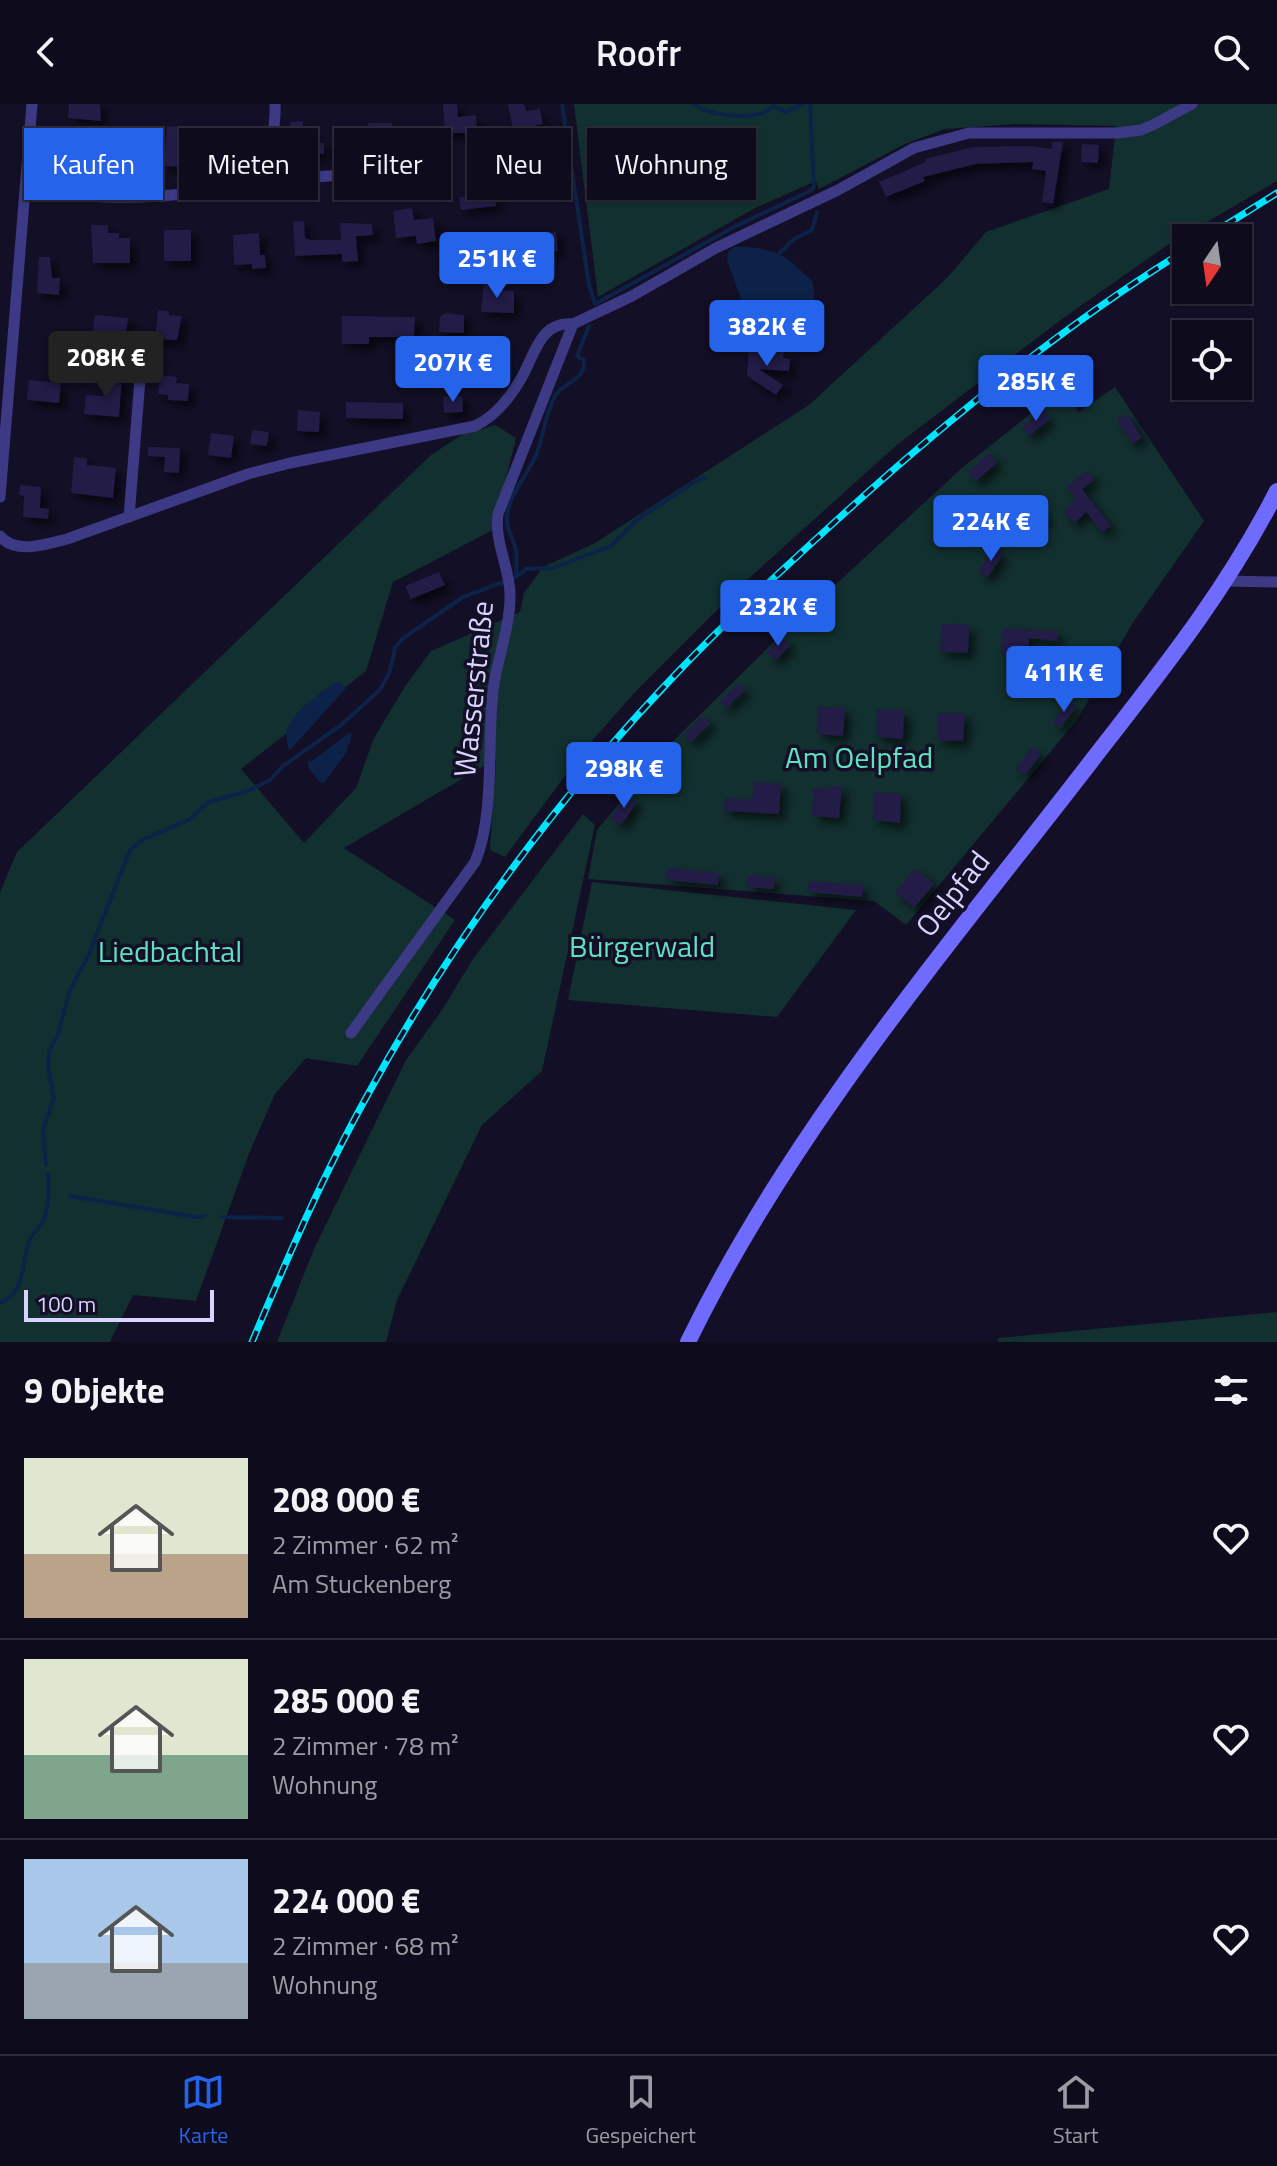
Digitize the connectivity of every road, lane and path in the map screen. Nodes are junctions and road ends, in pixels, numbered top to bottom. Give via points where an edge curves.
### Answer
1 (32, 104) edge
2 (275, 104) edge
3 (1192, 104) edge
4 (30, 128) edge
5 (273, 128) edge
6 (25, 200) edge
7 (568, 324) junction
8 (134, 362) dead end
9 (1277, 491) edge
10 (0, 497) edge
11 (129, 517) junction
12 (0, 536) edge
13 (1227, 581) junction
14 (1277, 582) edge
15 (351, 1033) dead end
16 (688, 1342) edge

1 - 4 street
2 - 5 street
3 - 7 street via 1141,130 969,133 914,148 632,296
6 - 10 street
7 - 11 street via 546,331 497,412 475,426 248,474
7 - 15 street, Wasserstraße via 533,430 500,505 497,533 510,591 493,690 481,849
8 - 11 street via 140,379
9 - 13 street, Oelpfad
11 - 12 street via 45,545 17,546
13 - 14 street
13 - 16 street, Oelpfad via 823,1111 719,1281

